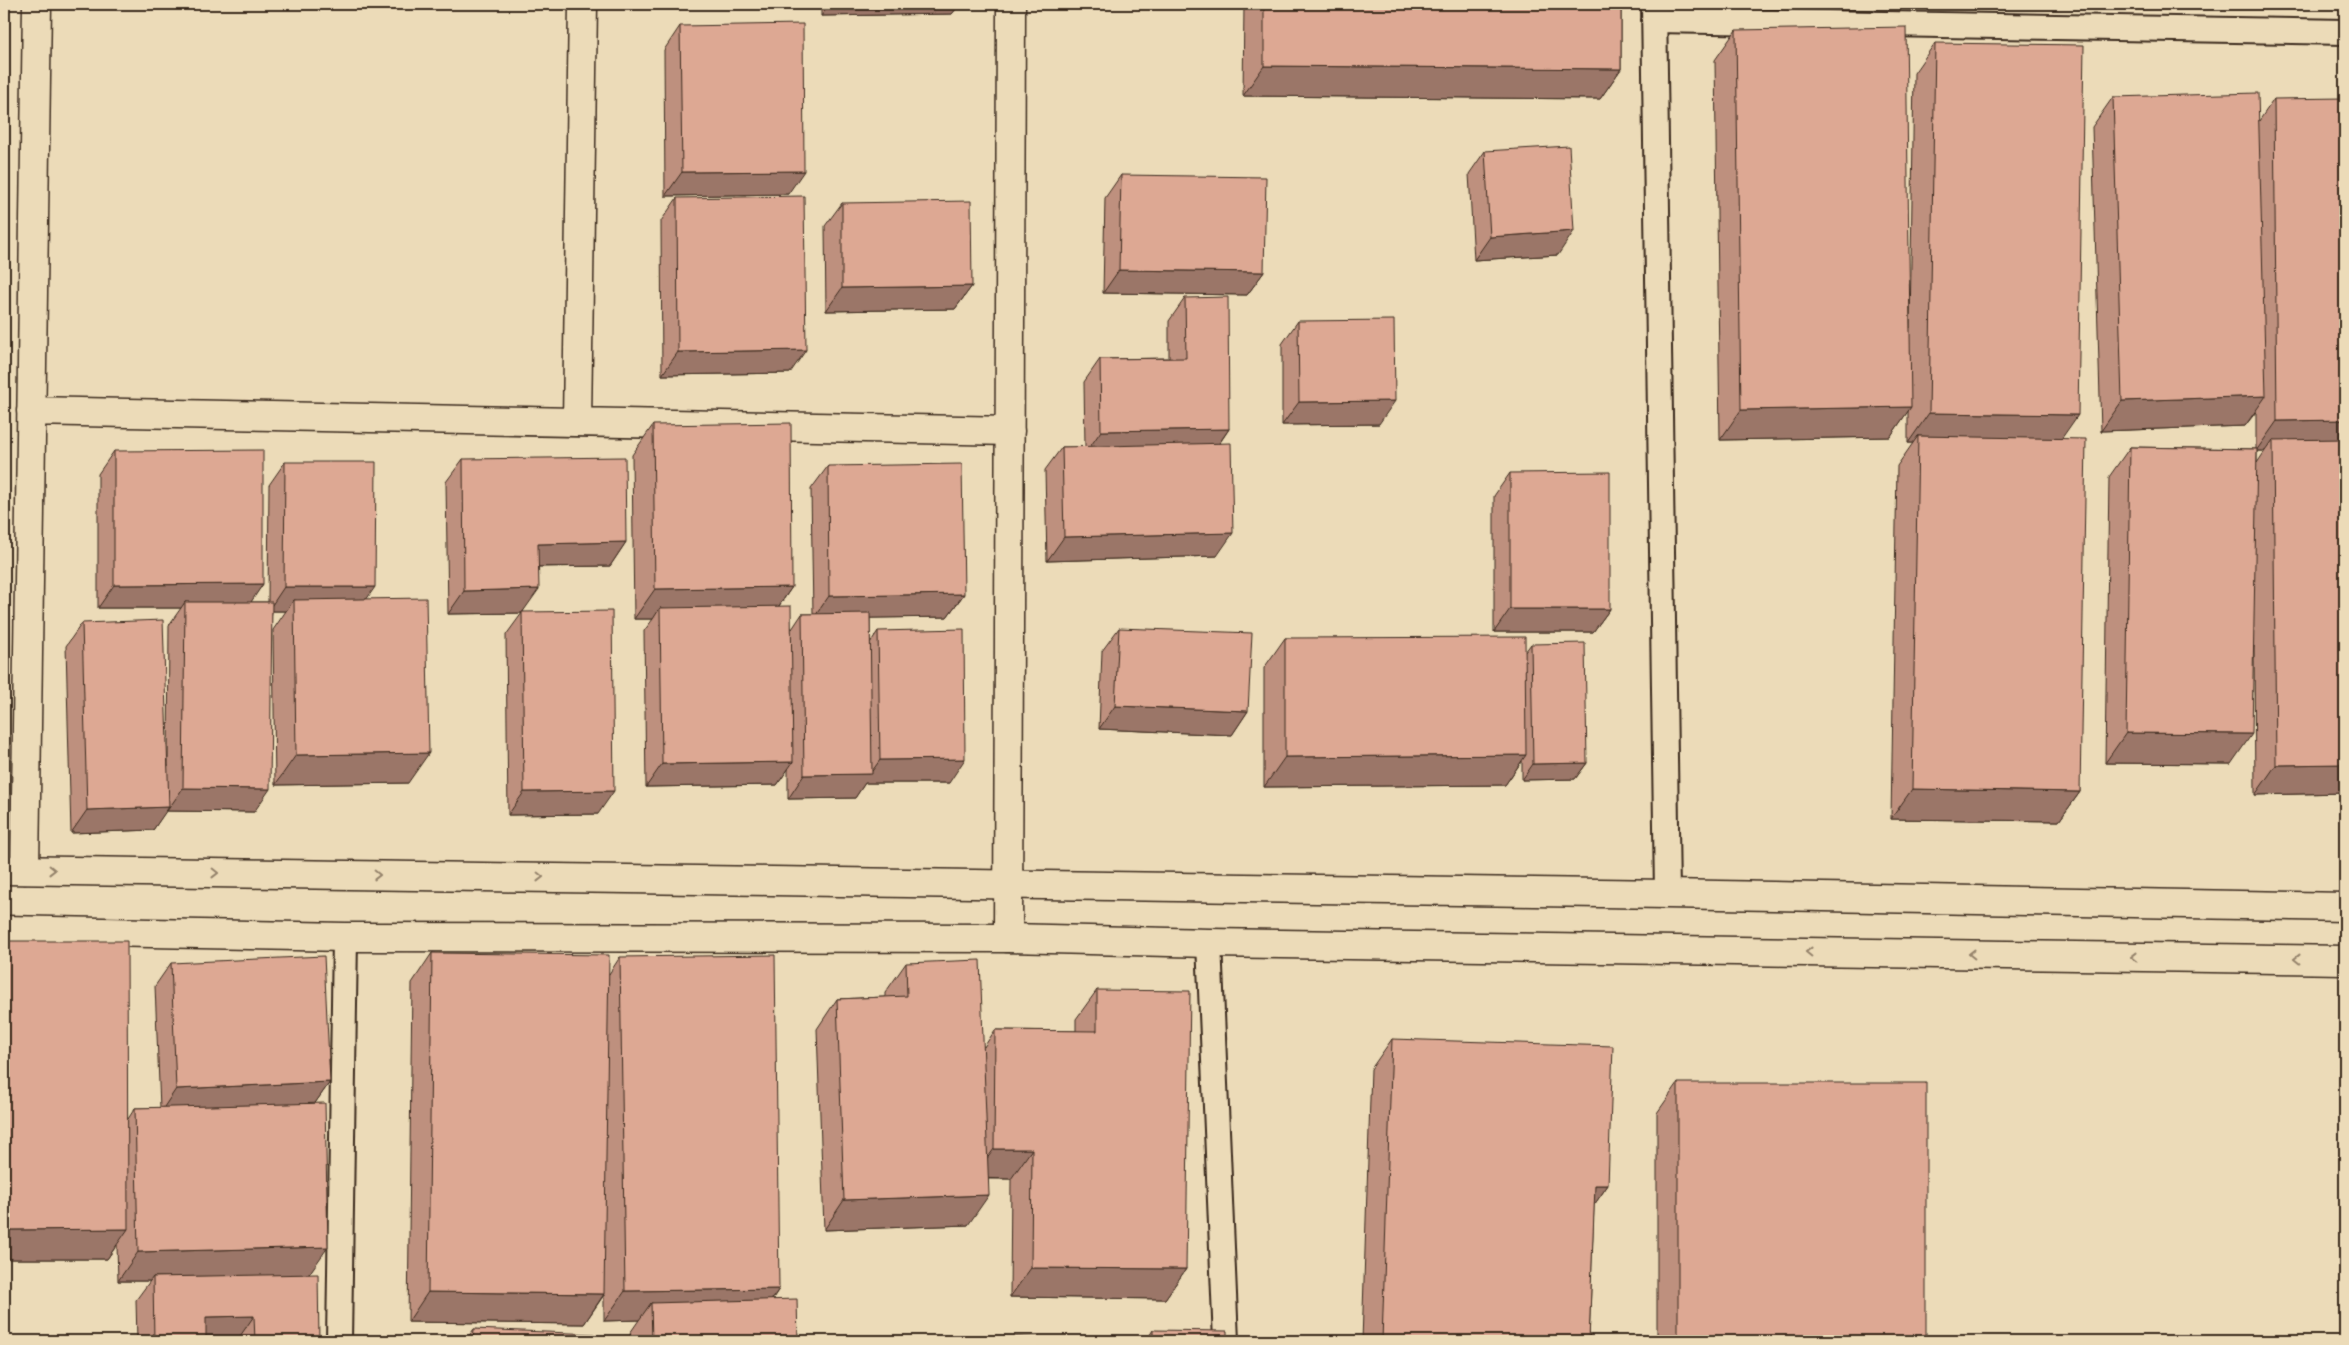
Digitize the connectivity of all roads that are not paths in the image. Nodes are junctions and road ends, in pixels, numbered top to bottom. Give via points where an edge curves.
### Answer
1 (37, 4) edge
2 (583, 4) edge
3 (1011, 4) edge
4 (1654, 12) edge
5 (2345, 32) edge
6 (31, 411) junction
7 (577, 422) junction
8 (1010, 431) junction
9 (14, 870) edge
10 (1009, 884) junction
11 (1667, 894) junction
12 (2345, 907) edge
13 (4, 930) edge
14 (345, 936) junction
15 (1008, 938) junction
16 (1209, 943) junction
17 (2345, 960) edge
18 (339, 1341) edge
19 (1226, 1341) edge

1 - 6 street
2 - 7 street
3 - 8 street
4 - 5 lane
4 - 11 lane
6 - 7 street
6 - 9 street
7 - 8 street
8 - 10 street
9 -> 10 street
10 - 11 street
10 - 15 street
11 - 12 street
13 - 14 street
14 - 15 street
14 - 18 lane
15 - 16 street
17 -> 16 street
16 - 19 lane

